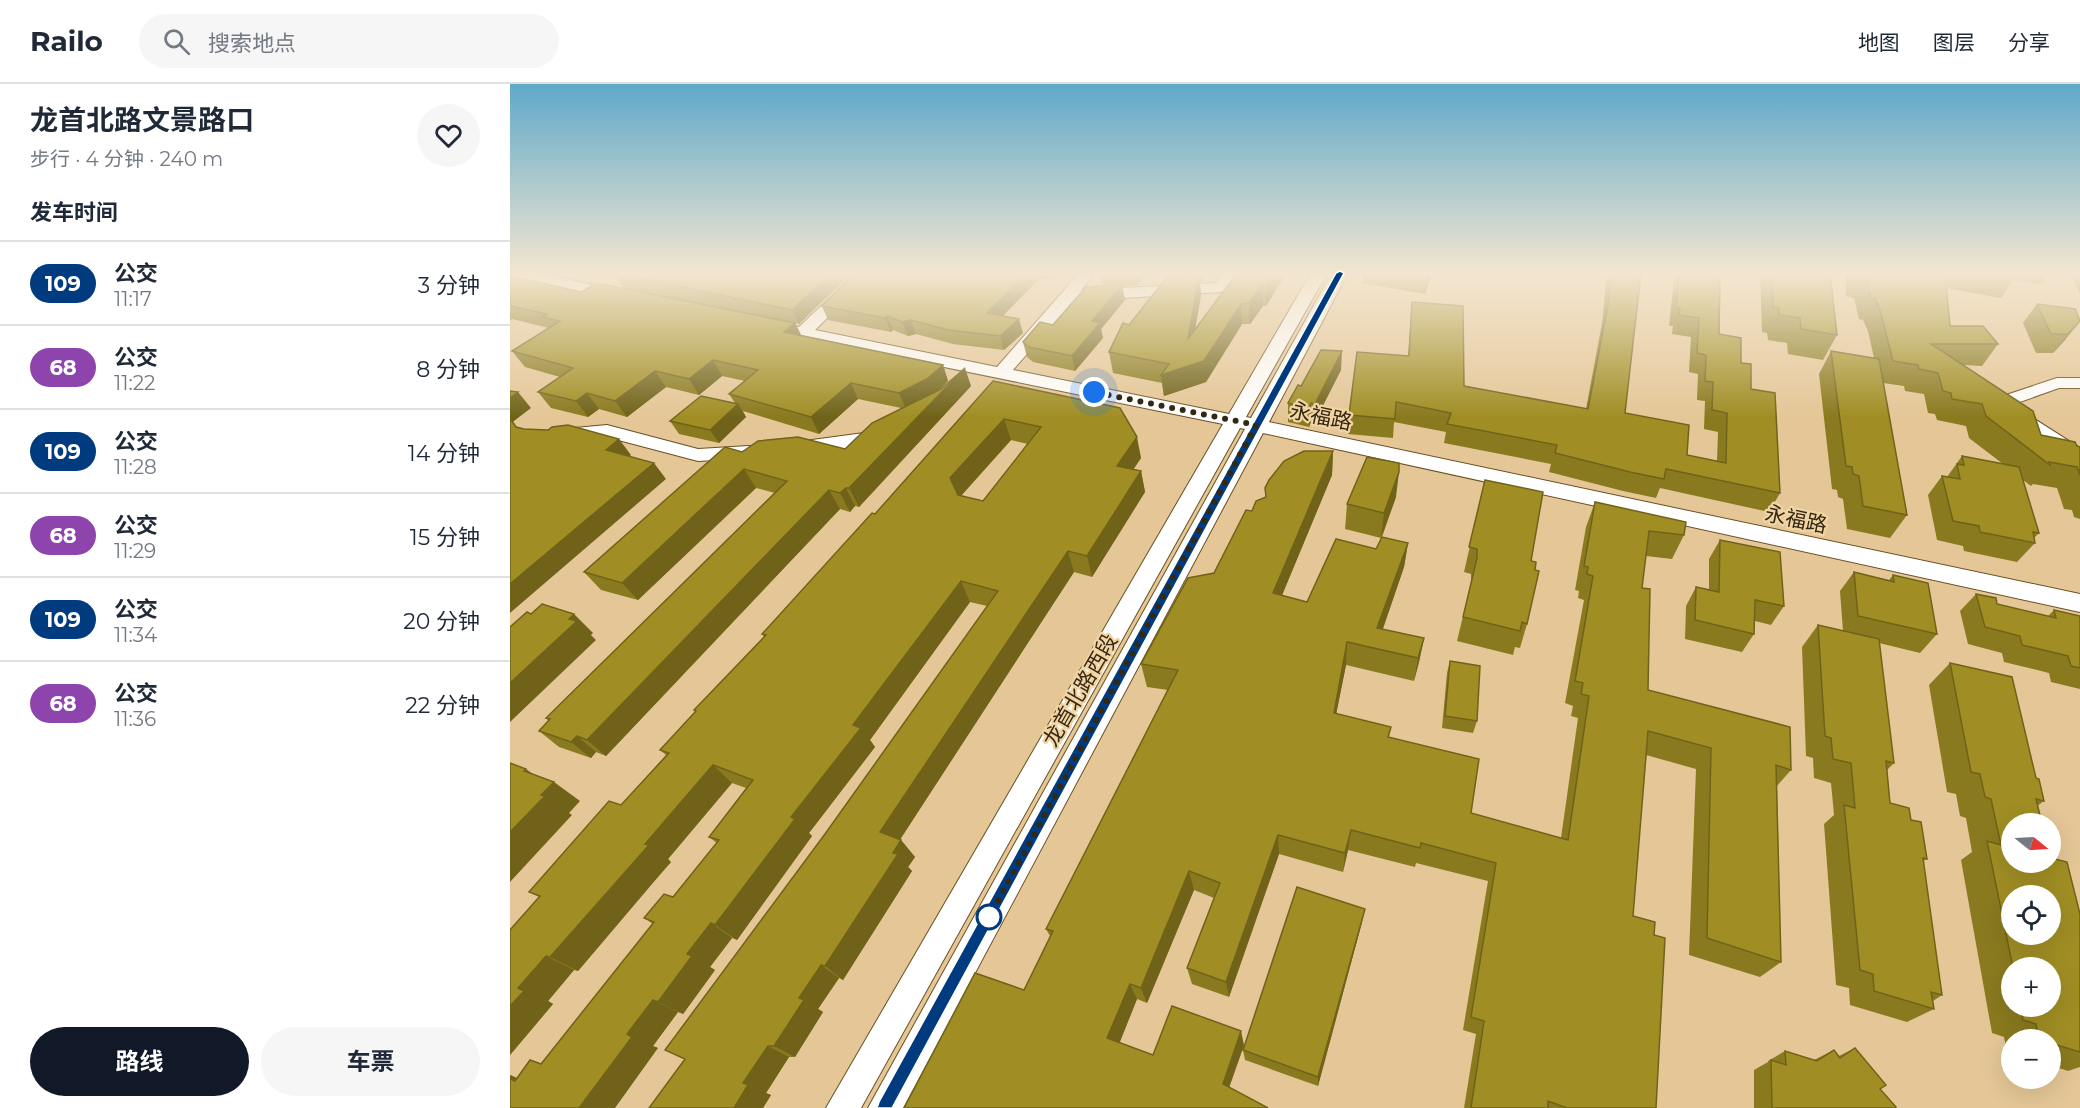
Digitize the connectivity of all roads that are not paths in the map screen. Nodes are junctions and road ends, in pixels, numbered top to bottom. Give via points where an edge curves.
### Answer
1 (815, 321) edge
2 (1046, 321) edge
3 (1295, 321) edge
4 (1310, 321) edge
5 (756, 323) edge
6 (802, 333) junction
7 (977, 368) junction
8 (1001, 373) junction
9 (963, 381) edge
10 (2080, 383) edge
11 (1983, 392) edge
12 (2000, 403) junction
13 (899, 423) edge
14 (1245, 423) junction
15 (549, 436) edge
16 (2080, 457) edge
17 (2080, 603) edge
18 (843, 1108) edge
19 (885, 1108) edge

1 - 6 street
2 - 8 street
3 - 14 street, 龙首北路西段
4 - 14 street, 龙首北路西段
5 - 6 street, 永福路
6 - 7 street, 永福路
7 - 8 street, 永福路
7 - 9 street
8 - 14 street, 永福路
10 - 12 street via 2057,383
11 - 12 street
12 - 16 street
13 - 15 street via 868,439 773,451 698,454 607,430
14 - 17 street, 永福路
14 - 18 street, 龙首北路西段
14 - 19 street, 龙首北路西段

